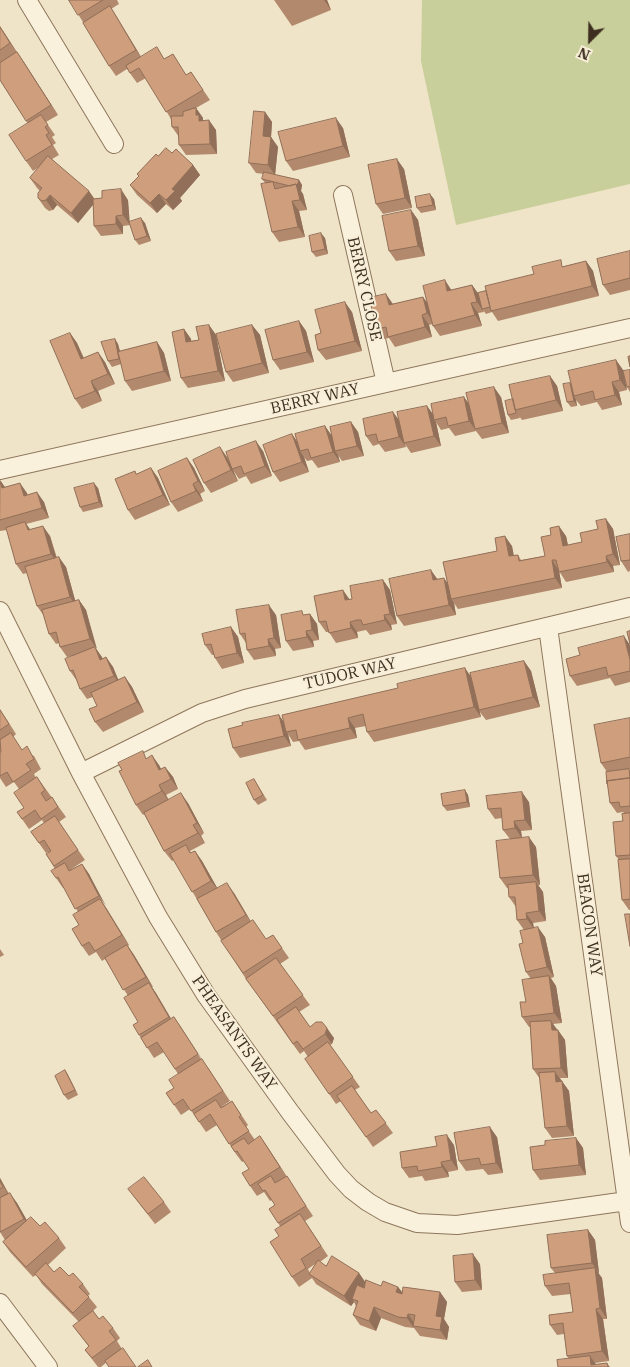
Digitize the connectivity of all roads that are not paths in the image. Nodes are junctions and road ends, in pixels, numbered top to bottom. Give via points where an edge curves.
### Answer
1 (27, 0) edge
2 (114, 144) dead end
3 (343, 195) dead end
4 (630, 328) edge
5 (386, 383) junction
6 (0, 470) edge
7 (630, 607) edge
8 (0, 611) edge
9 (548, 627) junction
10 (81, 773) junction
11 (627, 1201) junction
12 (630, 1223) edge
13 (0, 1303) edge
14 (48, 1367) edge

1 - 2 street
3 - 5 street, BERRY CLOSE
4 - 5 street, BERRY WAY
5 - 6 street, BERRY WAY
7 - 9 street, TUDOR WAY
8 - 10 street, PHEASANTS WAY
9 - 10 street, TUDOR WAY via 245,699 202,713
9 - 11 street, BEACON WAY
10 - 11 street, PHEASANTS WAY via 158,918 206,996 351,1190 385,1212 417,1223 436,1225 457,1225
11 - 12 street, BEACON WAY
13 - 14 street

